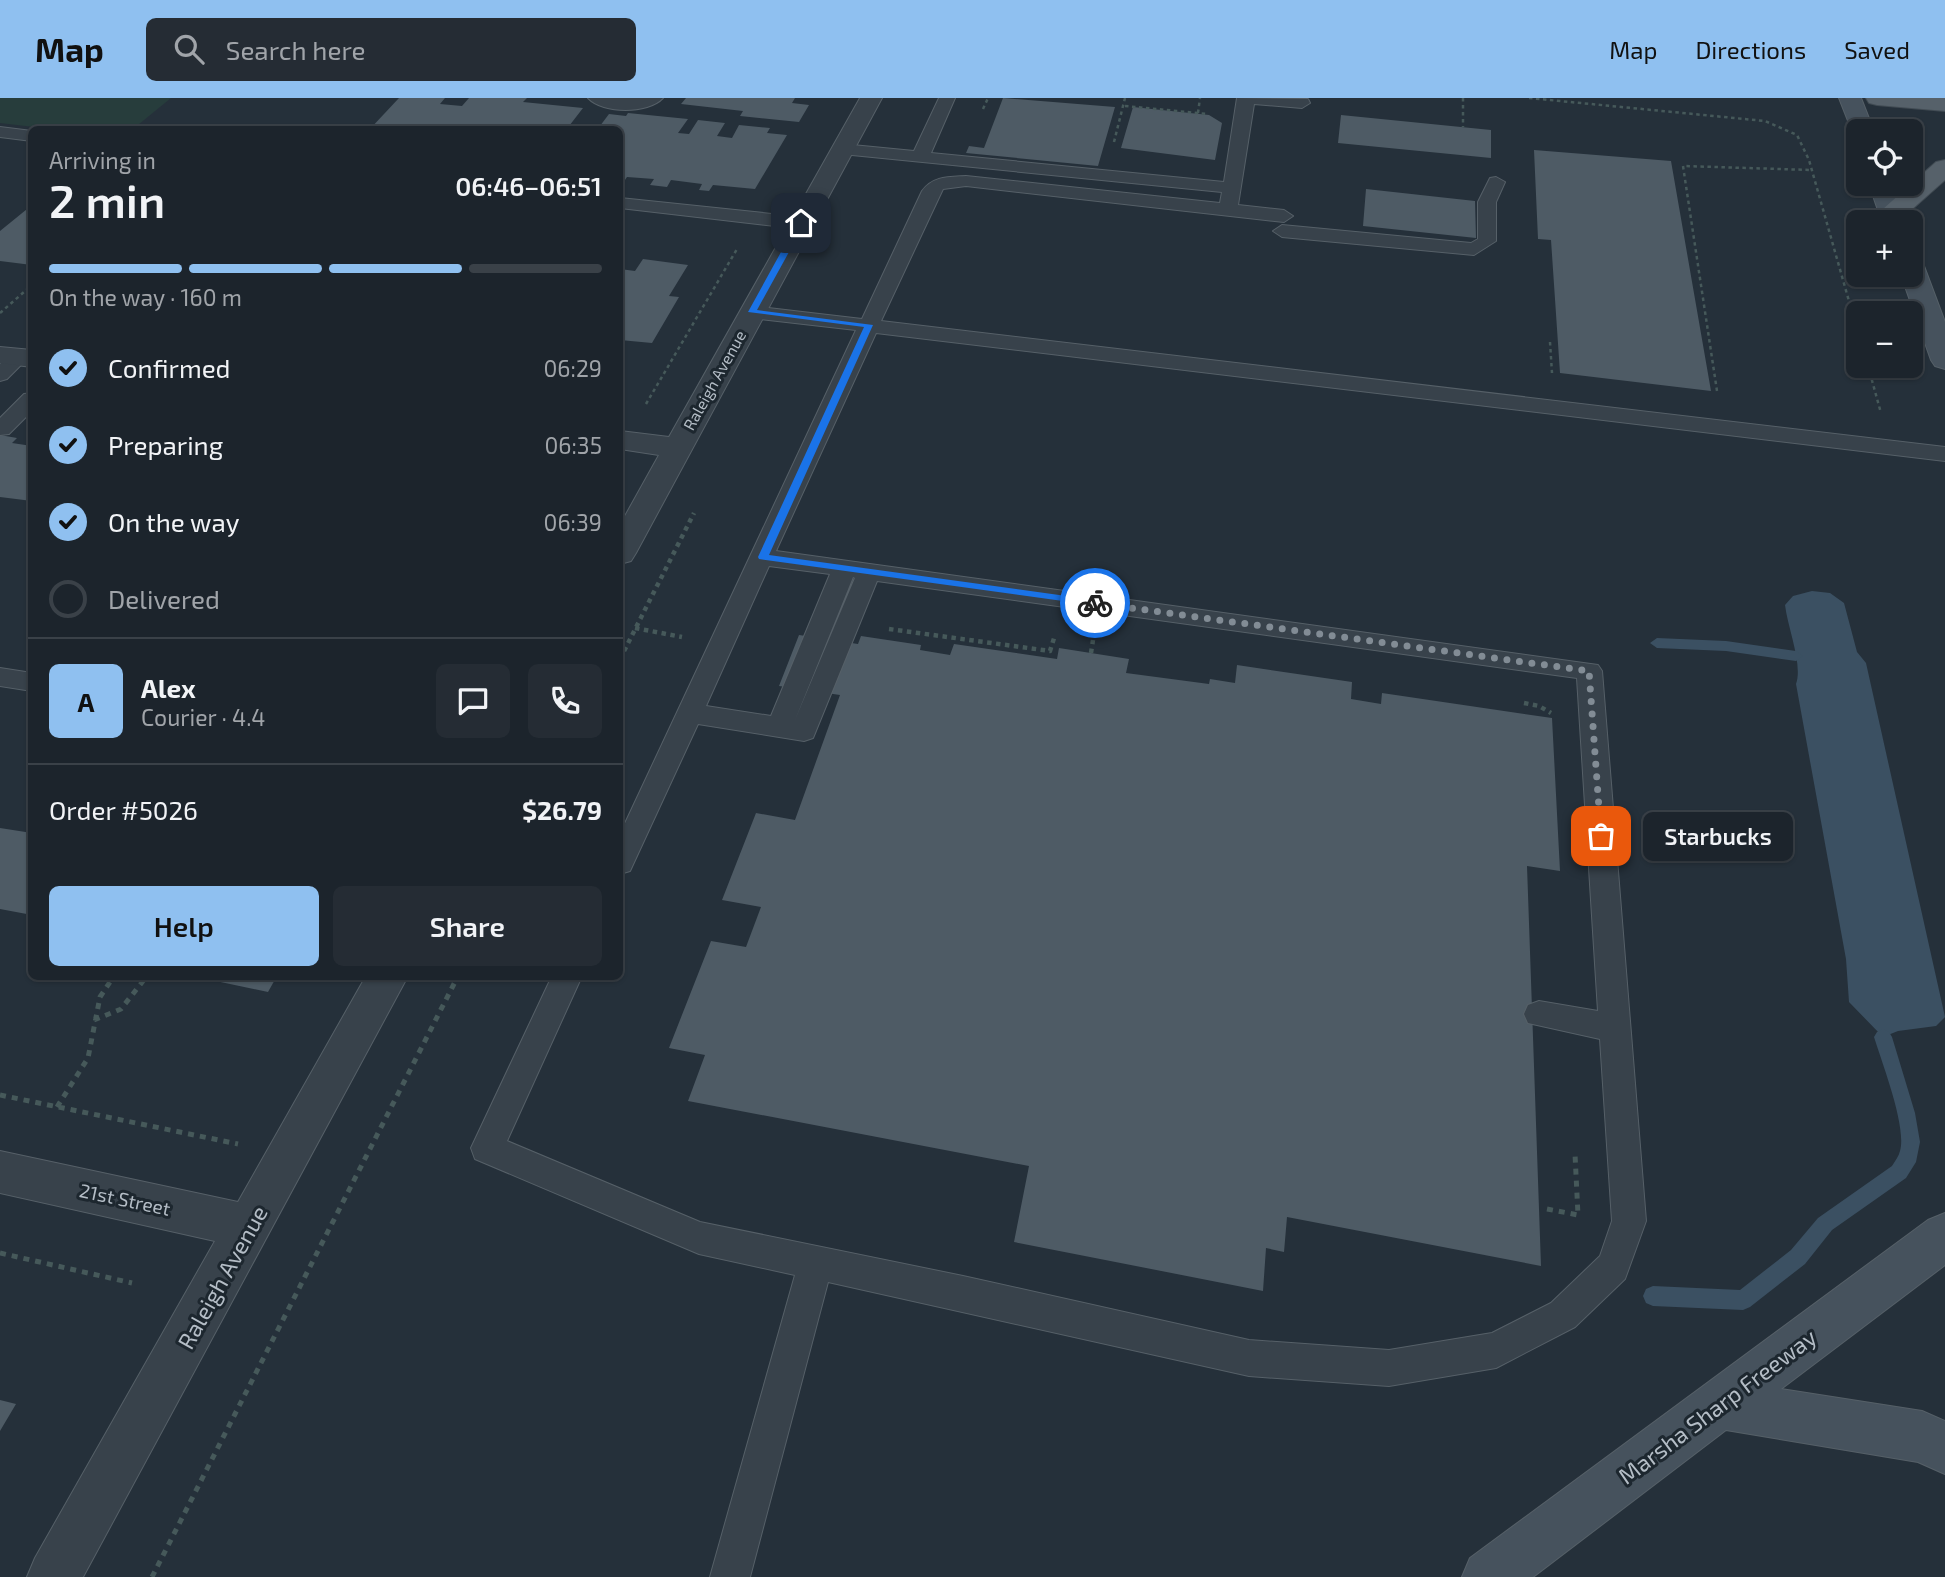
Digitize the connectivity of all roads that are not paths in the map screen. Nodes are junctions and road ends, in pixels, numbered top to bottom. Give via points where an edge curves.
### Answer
1 (596, 98) edge
2 (655, 98) edge
3 (871, 98) edge
4 (947, 98) edge
5 (1246, 98) edge
6 (1850, 98) edge
7 (1877, 98) edge
8 (1301, 103) dead end
9 (1945, 104) edge
10 (1858, 119) edge
11 (0, 132) edge
12 (28, 136) edge
13 (842, 149) junction
14 (920, 157) junction
15 (1945, 167) edge
16 (1496, 182) dead end
17 (1231, 199) junction
18 (623, 203) edge
19 (1902, 210) edge
20 (801, 223) junction
21 (1919, 287) edge
22 (752, 312) junction
23 (869, 325) junction
24 (1945, 360) edge
25 (28, 404) edge
26 (1, 429) edge
27 (623, 440) edge
28 (677, 448) junction
29 (1945, 454) edge
30 (623, 547) edge
31 (763, 557) junction
32 (857, 570) junction
33 (0, 677) edge
34 (28, 681) edge
35 (690, 713) junction
36 (623, 857) edge
37 (385, 980) edge
38 (565, 980) edge
39 (1539, 1014) dead end
40 (1616, 1028) junction
41 (0, 1172) edge
42 (250, 1227) junction
43 (1945, 1236) edge
44 (816, 1263) junction
45 (1720, 1404) junction
46 (1945, 1448) edge
47 (54, 1577) edge
48 (730, 1577) edge
49 (1489, 1577) edge

1 - 2 lane via 624,105
3 - 13 street, Raleigh Avenue
4 - 14 lane
5 - 8 lane
5 - 17 lane
6 - 10 main road
7 - 9 main road
11 - 12 lane
13 - 14 lane
13 - 20 street, Raleigh Avenue
14 - 17 lane via 1104,176
15 - 19 main road
16 - 17 lane via 1487,202 1488,240 1474,249 1283,223
17 - 23 lane via 966,181 938,184
18 - 20 lane
20 - 22 street, Raleigh Avenue
21 - 24 main road
22 - 23 lane
22 - 28 street, Raleigh Avenue
23 - 29 lane
23 - 31 lane
25 - 26 lane
27 - 28 street
28 - 30 street, Raleigh Avenue
31 - 32 lane
31 - 35 lane
32 - 35 lane via 804,731
32 - 40 lane via 1589,671
33 - 34 lane
35 - 36 lane
37 - 42 street, Raleigh Avenue
38 - 44 lane via 487,1148 699,1238
39 - 40 lane
40 - 44 lane via 1629,1221 1613,1267 1563,1315 1496,1350 1390,1368 1249,1358
41 - 42 street, 21st Street
42 - 47 street, Raleigh Avenue
43 - 45 main road, Marsha Sharp Freeway
44 - 48 lane
45 - 46 main road via 1922,1437
45 - 49 main road, Marsha Sharp Freeway

